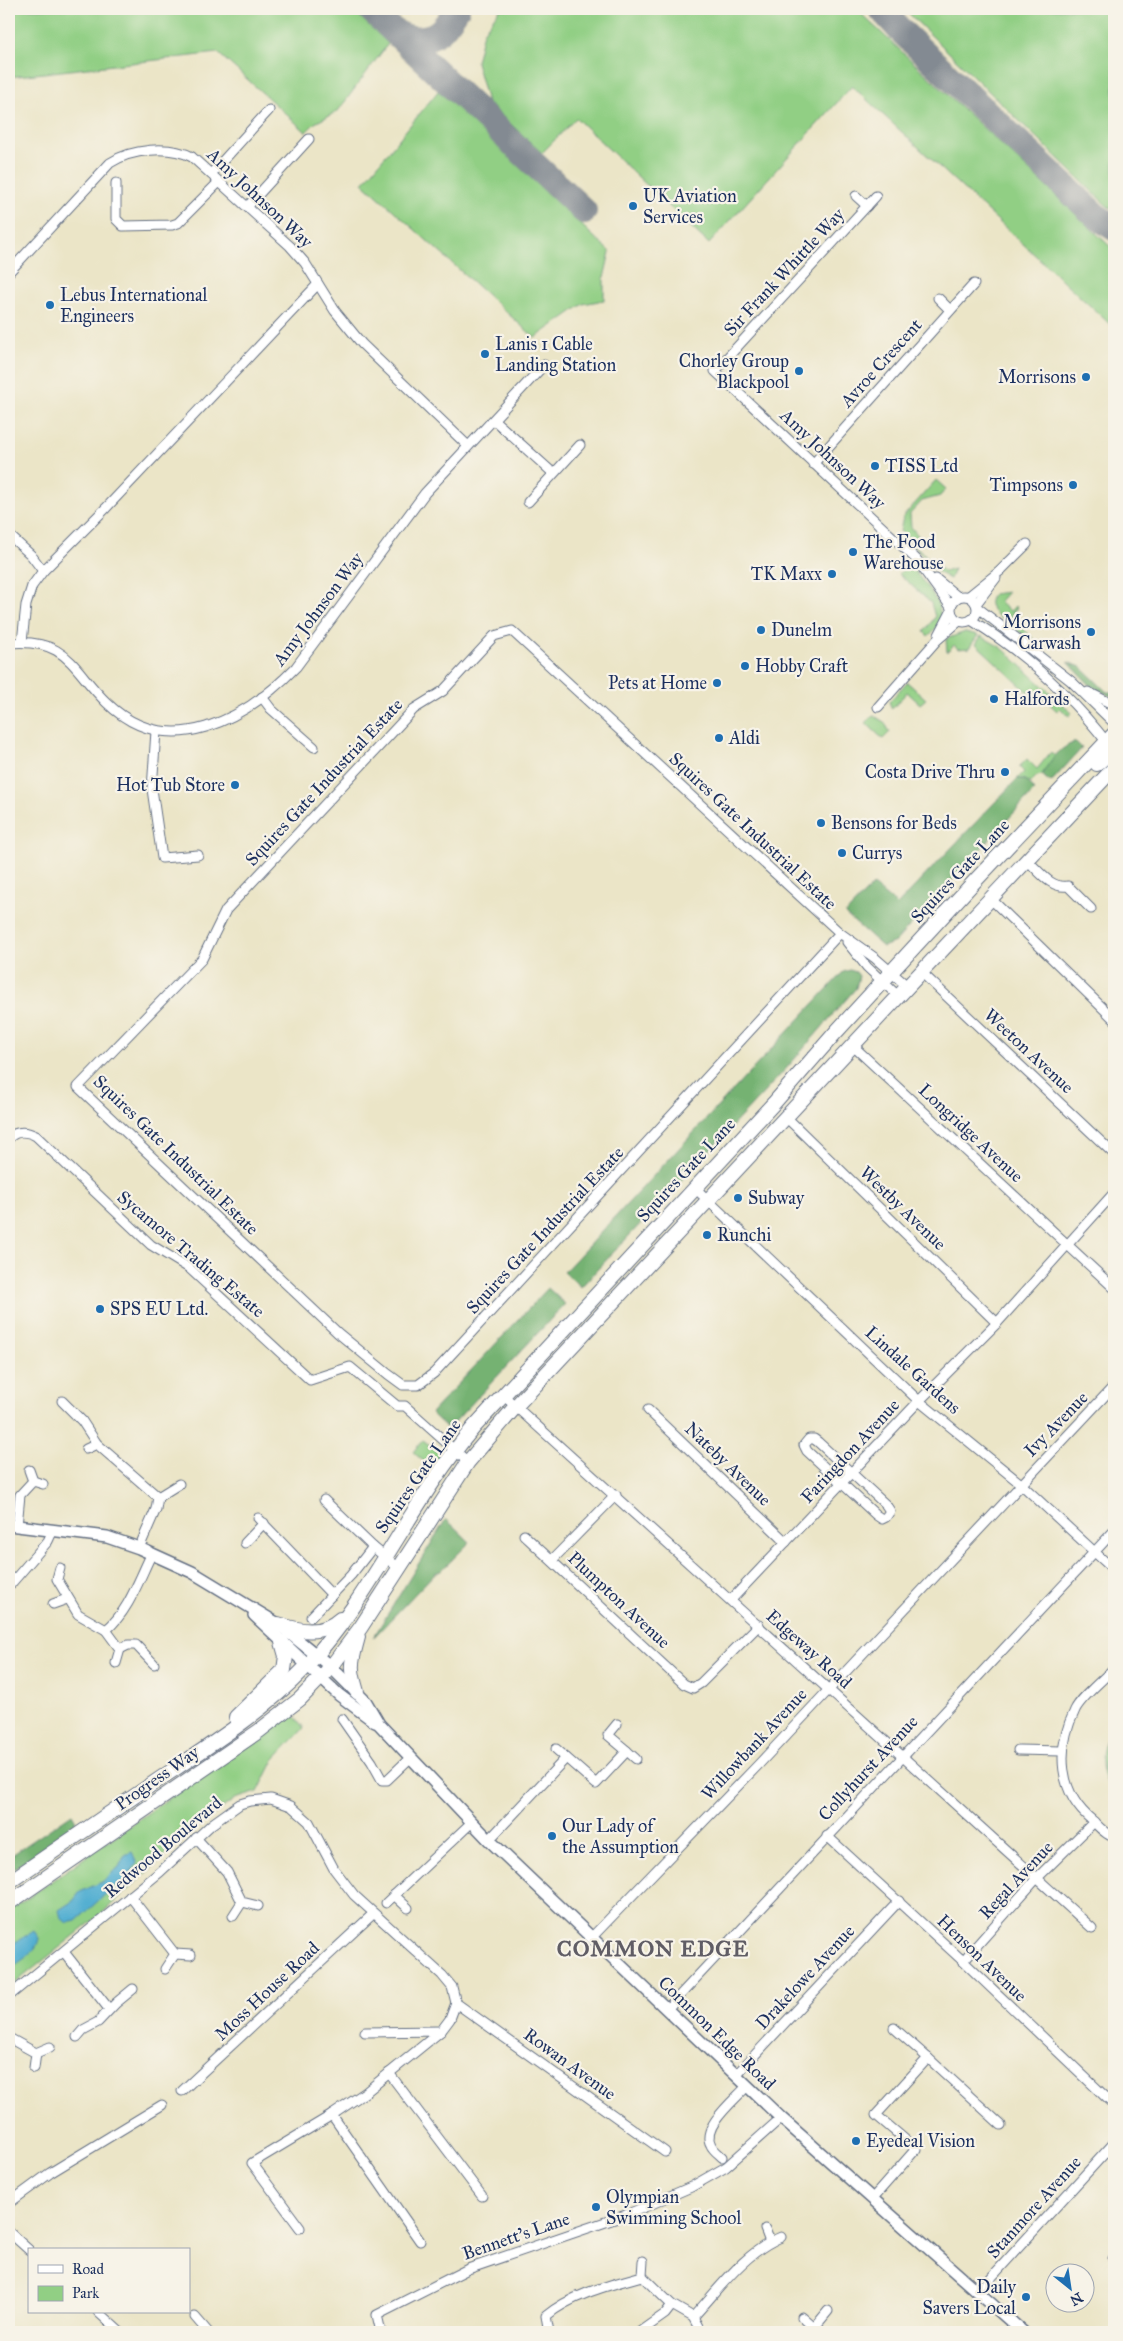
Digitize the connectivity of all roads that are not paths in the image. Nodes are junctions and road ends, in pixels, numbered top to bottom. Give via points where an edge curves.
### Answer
1 (269, 110) dead end
2 (310, 139) dead end
3 (211, 174) junction
4 (219, 182) junction
5 (116, 183) dead end
6 (856, 196) dead end
7 (876, 196) dead end
8 (248, 206) junction
9 (867, 206) junction
10 (9, 272) edge
11 (318, 284) junction
12 (974, 284) dead end
13 (938, 298) dead end
14 (950, 310) junction
15 (544, 365) dead end
16 (715, 371) joint
17 (494, 420) junction
18 (580, 445) dead end
19 (468, 446) junction
20 (813, 464) junction
21 (553, 474) junction
22 (528, 502) dead end
23 (9, 535) edge
24 (1027, 544) dead end
25 (44, 571) junction
26 (1000, 571) junction
27 (928, 573) junction
28 (958, 596) junction
29 (969, 596) junction
30 (977, 606) junction
31 (951, 609) junction
32 (959, 620) junction
33 (971, 620) junction
34 (937, 640) junction
35 (9, 642) edge
36 (22, 642) junction
37 (1071, 682) junction
38 (262, 697) junction
39 (1114, 705) edge
40 (878, 707) dead end
41 (1114, 723) edge
42 (156, 732) junction
43 (1113, 745) edge
44 (314, 747) dead end
45 (1114, 768) edge
46 (198, 855) dead end
47 (1028, 860) junction
48 (991, 899) junction
49 (1091, 909) dead end
50 (840, 934) junction
51 (921, 972) junction
52 (887, 977) junction
53 (903, 991) junction
54 (1114, 1019) edge
55 (852, 1045) junction
56 (786, 1117) junction
57 (9, 1138) edge
58 (1114, 1154) edge
59 (695, 1188) junction
60 (1114, 1193) edge
61 (708, 1200) junction
62 (1067, 1245) junction
63 (1114, 1288) edge
64 (997, 1323) junction
65 (1114, 1386) edge
66 (503, 1395) junction
67 (62, 1401) dead end
68 (919, 1401) junction
69 (516, 1406) junction
70 (648, 1410) dead end
71 (97, 1444) junction
72 (86, 1449) dead end
73 (455, 1450) junction
74 (468, 1462) junction
75 (29, 1470) dead end
76 (852, 1474) junction
77 (179, 1484) dead end
78 (842, 1484) junction
79 (1021, 1484) junction
80 (616, 1495) junction
81 (158, 1497) junction
82 (324, 1500) dead end
83 (13, 1526) edge
84 (53, 1530) junction
85 (1114, 1531) edge
86 (524, 1534) dead end
87 (786, 1542) junction
88 (245, 1543) dead end
89 (372, 1547) junction
90 (139, 1548) junction
91 (1095, 1551) junction
92 (152, 1553) junction
93 (385, 1557) junction
94 (552, 1560) junction
95 (60, 1568) dead end
96 (400, 1569) junction
97 (1114, 1570) edge
98 (9, 1586) edge
99 (332, 1595) junction
100 (67, 1599) junction
101 (240, 1600) junction
102 (731, 1600) junction
103 (53, 1604) dead end
104 (350, 1610) junction
105 (311, 1617) dead end
106 (278, 1624) junction
107 (759, 1625) junction
108 (362, 1627) junction
109 (106, 1630) junction
110 (282, 1642) junction
111 (120, 1649) junction
112 (316, 1655) junction
113 (116, 1663) dead end
114 (154, 1664) dead end
115 (306, 1666) junction
116 (330, 1667) junction
117 (1114, 1668) edge
118 (321, 1678) junction
119 (828, 1688) junction
120 (357, 1692) junction
121 (342, 1720) dead end
122 (379, 1724) junction
123 (617, 1724) dead end
124 (222, 1736) junction
125 (556, 1749) dead end
126 (1018, 1750) dead end
127 (626, 1751) junction
128 (1062, 1751) junction
129 (902, 1756) junction
130 (410, 1758) junction
131 (566, 1758) junction
132 (636, 1759) dead end
133 (1094, 1822) junction
134 (471, 1823) junction
135 (827, 1836) junction
136 (1114, 1837) edge
137 (196, 1838) junction
138 (488, 1840) junction
139 (1036, 1879) junction
140 (9, 1882) edge
141 (394, 1895) junction
142 (130, 1896) junction
143 (899, 1901) junction
144 (242, 1902) junction
145 (9, 1903) edge
146 (386, 1903) dead end
147 (258, 1906) dead end
148 (408, 1908) dead end
149 (373, 1914) junction
150 (233, 1916) dead end
151 (1092, 1928) dead end
152 (592, 1938) junction
153 (64, 1952) junction
154 (175, 1954) junction
155 (190, 1955) dead end
156 (963, 1961) junction
157 (165, 1969) dead end
158 (133, 1989) dead end
159 (9, 1996) edge
160 (456, 2003) junction
161 (109, 2009) junction
162 (667, 2009) junction
163 (894, 2028) dead end
164 (441, 2031) junction
165 (365, 2032) dead end
166 (77, 2037) dead end
167 (9, 2038) edge
168 (50, 2047) dead end
169 (36, 2053) junction
170 (928, 2058) junction
171 (34, 2068) dead end
172 (389, 2073) junction
173 (736, 2075) junction
174 (747, 2086) junction
175 (182, 2091) dead end
176 (162, 2105) dead end
177 (1114, 2105) edge
178 (332, 2115) junction
179 (781, 2118) junction
180 (1001, 2125) dead end
181 (1114, 2143) edge
182 (664, 2152) dead end
183 (722, 2157) dead end
184 (482, 2196) dead end
185 (872, 2199) junction
186 (9, 2203) edge
187 (300, 2228) dead end
188 (765, 2229) dead end
189 (9, 2232) edge
190 (782, 2237) dead end
191 (420, 2241) dead end
192 (770, 2242) junction
193 (28, 2249) edge
194 (643, 2261) dead end
195 (642, 2276) junction
196 (978, 2292) junction
197 (672, 2305) junction
198 (828, 2311) dead end
199 (100, 2314) edge
200 (195, 2317) dead end
201 (693, 2317) junction
202 (802, 2317) dead end
203 (817, 2330) edge
204 (641, 2331) edge
205 (120, 2332) edge
206 (208, 2332) edge
207 (381, 2332) edge
208 (549, 2332) edge
209 (701, 2332) edge
210 (1023, 2332) edge

1 - 3 street
2 - 8 street
3 - 4 street, Amy Johnson Way
3 - 10 street, Amy Johnson Way via 192,156 182,152 154,151 121,156 110,162
4 - 5 street via 178,223 123,226 116,219
4 - 8 street, Amy Johnson Way
6 - 9 street
7 - 9 street, Sir Frank Whittle Way
8 - 11 street, Amy Johnson Way via 290,246
9 - 16 street, Sir Frank Whittle Way
11 - 19 street, Amy Johnson Way via 362,344
11 - 25 street
12 - 14 street, Avroe Crescent
13 - 14 street
14 - 20 street, Avroe Crescent
15 - 17 street, Amy Johnson Way
16 - 20 street, Amy Johnson Way
17 - 19 street, Amy Johnson Way
17 - 21 street
18 - 21 street
19 - 38 street, Amy Johnson Way via 425,493 296,667
20 - 27 street, Amy Johnson Way
21 - 22 street
23 - 25 street
24 - 26 street
25 - 36 street via 32,586
26 - 29 street
26 - 30 street
27 - 28 street, Amy Johnson Way
27 - 31 street, Amy Johnson Way
28 - 29 street
28 - 31 street
29 - 30 street
30 - 33 street via 976,616
30 - 37 street
31 - 32 street
31 - 34 street
32 - 33 street
32 - 34 street
33 - 43 street via 1007,643 1060,690
34 - 40 street
35 - 36 street
36 - 42 street, Amy Johnson Way via 50,646 70,660 106,702 122,715
37 - 39 street
37 - 41 street
38 - 42 street, Amy Johnson Way via 211,726 174,734
38 - 44 street
42 - 46 street via 152,789 162,858
43 - 52 main road, Squires Gate Lane via 1019,847 962,895
45 - 47 main road, Squires Gate Lane
47 - 48 main road, Squires Gate Lane
47 - 49 street via 1054,885 1068,886
48 - 51 main road, Squires Gate Lane
48 - 54 street
50 - 50 street, Squires Gate Industrial Estate via 434,1373 418,1384 403,1385 338,1333 78,1087 202,959 226,910 414,708 443,691 494,636 512,631
50 - 52 street
50 - 52 street, Squires Gate Industrial Estate via 876,958
51 - 53 main road, Squires Gate Lane
51 - 58 street, Weeton Avenue
52 - 53 street, Squires Gate Industrial Estate
52 - 53 street
52 - 59 main road, Squires Gate Lane
53 - 55 main road, Squires Gate Lane
55 - 56 main road, Squires Gate Lane
55 - 62 street, Longridge Avenue
56 - 61 main road, Squires Gate Lane
56 - 64 street, Westby Avenue
57 - 73 street, Sycamore Trading Estate via 19,1132 36,1136 150,1245 189,1268 310,1380 350,1367 397,1406 404,1406
59 - 61 street, Lindale Gardens
59 - 66 main road, Squires Gate Lane
60 - 62 street, Faringdon Avenue
61 - 68 street, Lindale Gardens
61 - 69 main road, Squires Gate Lane
62 - 63 street, Longridge Avenue
62 - 64 street, Faringdon Avenue
64 - 68 street, Faringdon Avenue
65 - 79 street, Ivy Avenue
66 - 69 street, Edgeway Road
66 - 73 main road, Squires Gate Lane
67 - 71 street via 82,1421
68 - 76 street, Faringdon Avenue
68 - 79 street, Lindale Gardens
69 - 74 main road, Squires Gate Lane
69 - 80 street, Edgeway Road
70 - 87 street, Nateby Avenue
71 - 72 street
71 - 81 street
73 - 74 street
73 - 93 main road, Squires Gate Lane
74 - 96 main road, Squires Gate Lane
75 - 83 street via 38,1482 20,1495
76 - 78 street, Faringdon Avenue
76 - 78 street via 814,1439 806,1442 807,1451
76 - 78 street via 886,1505 890,1511 886,1517 879,1518
77 - 81 street
78 - 87 street, Faringdon Avenue
79 - 91 street, Lindale Gardens
79 - 119 street, Willowbank Avenue
80 - 94 street
80 - 102 street, Edgeway Road
81 - 90 street
82 - 89 street
83 - 84 main road, Common Edge Road
84 - 90 main road, Common Edge Road via 107,1537
84 - 98 street via 48,1541
85 - 91 street, Collyhurst Avenue
86 - 94 street, Plumpton Avenue
87 - 102 street, Faringdon Avenue
88 - 99 street via 261,1521
89 - 93 street
89 - 99 street, Squires Gate Lane
90 - 92 main road, Common Edge Road
91 - 97 street, Lindale Gardens
91 - 129 street, Collyhurst Avenue
92 - 101 main road, Common Edge Road
92 - 109 street via 123,1611
93 - 96 street
93 - 104 main road, Squires Gate Lane
94 - 107 street, Plumpton Avenue via 684,1684 693,1688
95 - 100 street via 57,1579
96 - 108 main road, Squires Gate Lane
99 - 105 street, Squires Gate Lane
100 - 103 street
100 - 109 street via 78,1614
101 - 106 main road, Common Edge Road
101 - 110 main road, Common Edge Road
102 - 107 street, Edgeway Road
104 - 106 main road via 326,1628 299,1631
104 - 112 main road, Squires Gate Lane
106 - 112 main road, Common Edge Road
107 - 119 street, Edgeway Road
108 - 116 main road, Squires Gate Lane
108 - 120 main road via 350,1661
109 - 111 street
110 - 115 main road, Common Edge Road
110 - 124 main road via 286,1656 284,1670 234,1718
111 - 113 street
111 - 114 street via 136,1645
112 - 115 main road, Progress Way
112 - 116 main road, Common Edge Road
115 - 118 main road, Common Edge Road
115 - 124 main road, Progress Way via 280,1693
116 - 118 main road, Squires Gate Lane
116 - 120 main road, Common Edge Road
117 - 128 street via 1076,1708
118 - 122 main road, Common Edge Road via 357,1710
118 - 145 main road, Progress Way via 259,1731
119 - 129 street, Edgeway Road
119 - 152 street, Willowbank Avenue
120 - 122 main road, Common Edge Road
121 - 130 street via 382,1780 387,1780
122 - 130 main road, Common Edge Road
123 - 127 street via 608,1735
124 - 140 main road, Progress Way
125 - 131 street
126 - 128 street
127 - 131 street via 596,1784
127 - 132 street
128 - 133 street via 1062,1766 1070,1796
129 - 135 street, Collyhurst Avenue
129 - 139 street, Edgeway Road
130 - 134 main road, Common Edge Road
131 - 138 street
133 - 136 street
133 - 139 street, Regal Avenue
134 - 138 main road, Common Edge Road
134 - 141 street
135 - 143 street, Henson Avenue
135 - 162 street, Collyhurst Avenue
137 - 142 street, Redwood Boulevard
137 - 144 street via 227,1872
137 - 149 street, Redwood Boulevard via 233,1808 250,1801 271,1799 291,1806 309,1822 341,1879
138 - 152 main road, Common Edge Road
139 - 151 street, Edgeway Road
139 - 156 street, Regal Avenue
141 - 146 street
141 - 148 street
142 - 153 street, Redwood Boulevard
142 - 154 street
143 - 156 street, Henson Avenue
143 - 173 street, Drakelowe Avenue
144 - 147 street
144 - 150 street
149 - 160 street, Redwood Boulevard via 442,1974 452,1987
149 - 175 street, Moss House Road
152 - 162 main road, Common Edge Road
153 - 159 street, Redwood Boulevard
153 - 161 street
154 - 155 street
154 - 157 street
156 - 177 street, Henson Avenue
158 - 161 street
160 - 164 street via 450,2020
160 - 182 street, Rowan Avenue
161 - 166 street via 98,2022
162 - 173 main road, Common Edge Road
163 - 170 street
164 - 165 street
164 - 172 street
167 - 169 street
168 - 169 street
169 - 171 street
170 - 180 street
170 - 185 street via 876,2115 916,2149
172 - 178 street
172 - 184 street
173 - 174 main road, Common Edge Road
174 - 179 main road, Common Edge Road
174 - 183 street via 711,2126 711,2146
176 - 186 street via 47,2175
178 - 187 street via 252,2163
178 - 191 street
179 - 185 main road, Common Edge Road
179 - 207 street, Bennett's Lane via 726,2167 691,2187 626,2215 468,2269 377,2315
181 - 196 street, Stanmore Avenue
185 - 196 main road, Common Edge Road
188 - 192 street
189 - 193 street
190 - 192 street
192 - 201 street via 725,2282
194 - 195 street
195 - 197 street
195 - 208 street via 584,2294 553,2310 546,2316
196 - 210 main road, Common Edge Road
197 - 201 street
197 - 204 street
198 - 203 street
199 - 205 street
200 - 206 street
201 - 209 street
202 - 203 street

